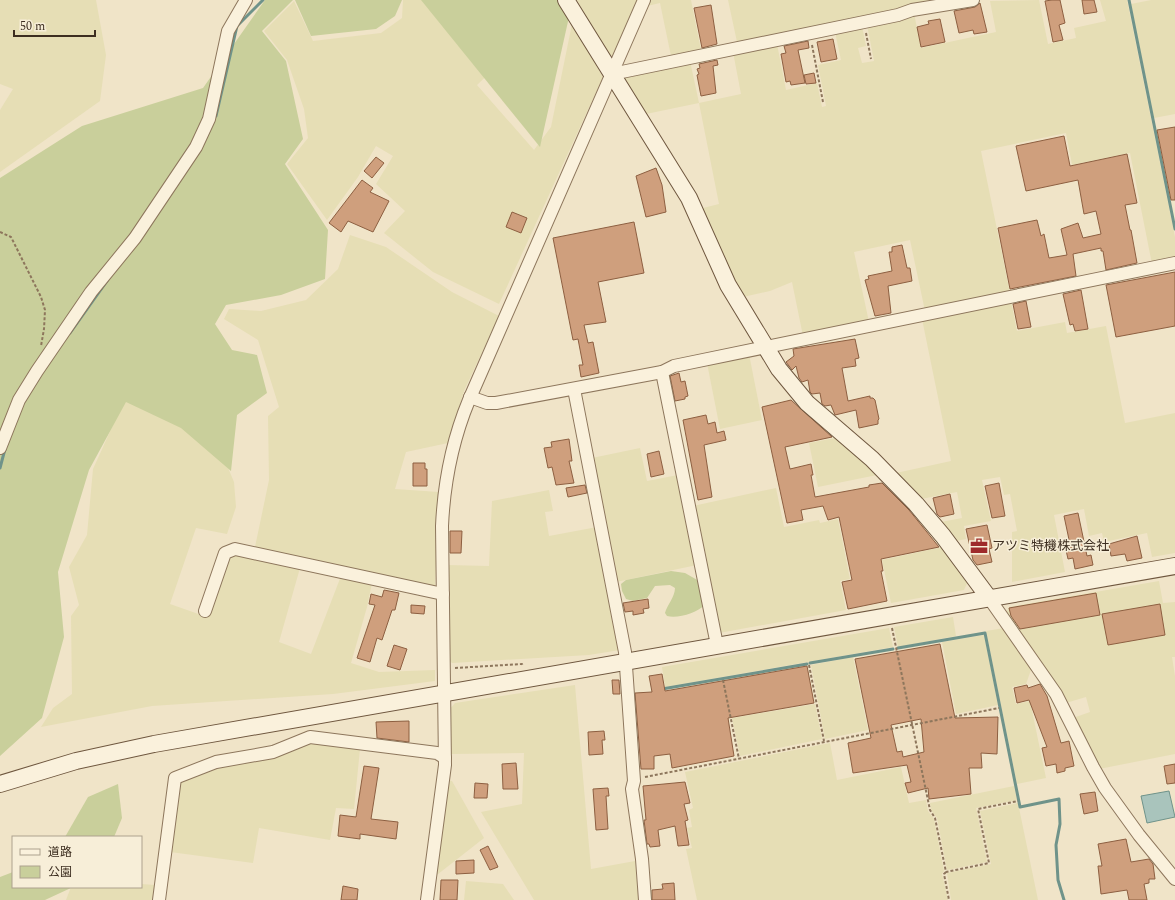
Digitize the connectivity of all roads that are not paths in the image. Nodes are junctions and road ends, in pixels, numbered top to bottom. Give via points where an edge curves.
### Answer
1 (246, 0) edge
2 (566, 0) edge
3 (644, 0) edge
4 (973, 0) edge
5 (612, 74) junction
6 (1175, 263) edge
7 (766, 347) junction
8 (662, 372) junction
9 (574, 389) junction
10 (470, 396) junction
11 (0, 448) edge
12 (1175, 566) edge
13 (443, 594) junction
14 (988, 598) junction
15 (205, 611) dead end
16 (717, 645) junction
17 (626, 661) junction
18 (444, 693) junction
19 (445, 758) junction
20 (0, 784) edge
21 (1175, 879) edge
22 (159, 900) edge
23 (427, 900) edge
24 (646, 900) edge

1 - 11 street via 228,31 209,119 196,147 135,238 91,292 43,363 19,400
2 - 5 street
3 - 5 street
4 - 5 street via 912,10
5 - 7 street via 689,198 728,284
5 - 10 street
6 - 7 street
7 - 8 street via 674,366
7 - 14 street via 788,381 807,403 872,459 916,504
8 - 9 street
8 - 16 street
9 - 10 street via 496,403 486,403
9 - 17 street
10 - 13 street via 456,435 444,489
12 - 14 street
13 - 15 street via 234,549 225,553
13 - 18 street
14 - 16 street
14 - 21 street via 1056,694 1105,788
16 - 17 street
17 - 18 street
17 - 24 street via 634,778 632,789
18 - 19 street
18 - 20 street via 154,744 76,762
19 - 22 street via 437,753 310,737 273,752 216,762 175,778
19 - 23 street

